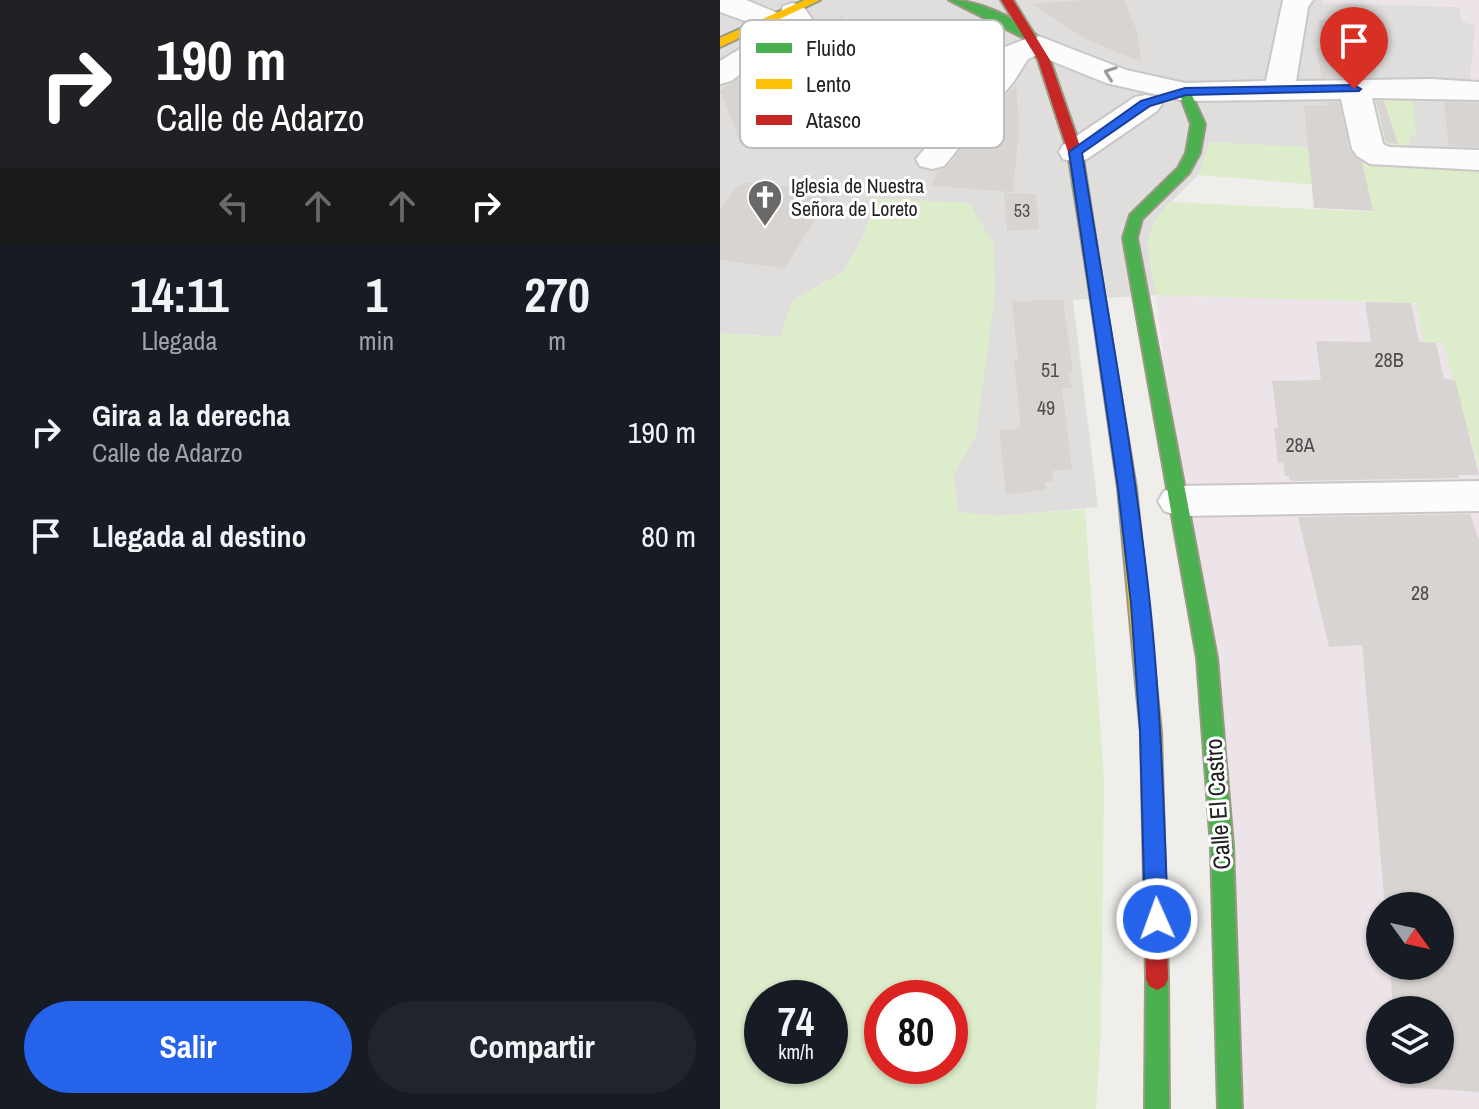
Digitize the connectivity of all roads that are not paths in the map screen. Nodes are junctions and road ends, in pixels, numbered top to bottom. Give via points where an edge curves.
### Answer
1 (831, 0) edge
2 (955, 0) edge
3 (1007, 0) edge
4 (1299, 0) edge
5 (720, 3) edge
6 (796, 10) edge
7 (773, 20) edge
8 (998, 20) edge
9 (1004, 24) edge
10 (740, 34) edge
11 (720, 43) edge
12 (1037, 47) junction
13 (740, 59) edge
14 (1004, 73) edge
15 (720, 75) edge
16 (1354, 89) junction
17 (1479, 91) edge
18 (1185, 92) junction
19 (1279, 92) junction
20 (1146, 104) junction
21 (941, 148) edge
22 (1075, 152) junction
23 (1193, 153) junction
24 (932, 159) dead end
25 (1479, 160) edge
26 (1479, 496) edge
27 (1179, 501) junction
28 (1157, 1109) edge
29 (1230, 1109) edge

1 - 6 main road
2 - 8 main road
3 - 12 main road
4 - 19 street
5 - 6 street
6 - 7 main road
9 - 12 main road
10 - 11 main road
12 - 14 street via 1016,53
18 -> 12 street via 1117,77
12 - 20 street via 1065,82
12 - 22 main road
13 - 15 street
16 - 17 street
16 - 19 street
16 - 25 street via 1368,149 1382,157
18 - 19 street
18 - 20 street
18 - 23 main road via 1198,124
20 - 22 street
20 - 23 street via 1177,120
21 - 24 street
22 - 28 main road via 1142,620 1157,919
23 - 27 main road, Calle El Castro via 1184,170 1135,218 1130,238
26 - 27 street
27 - 29 main road, Calle El Castro via 1207,658 1222,846

